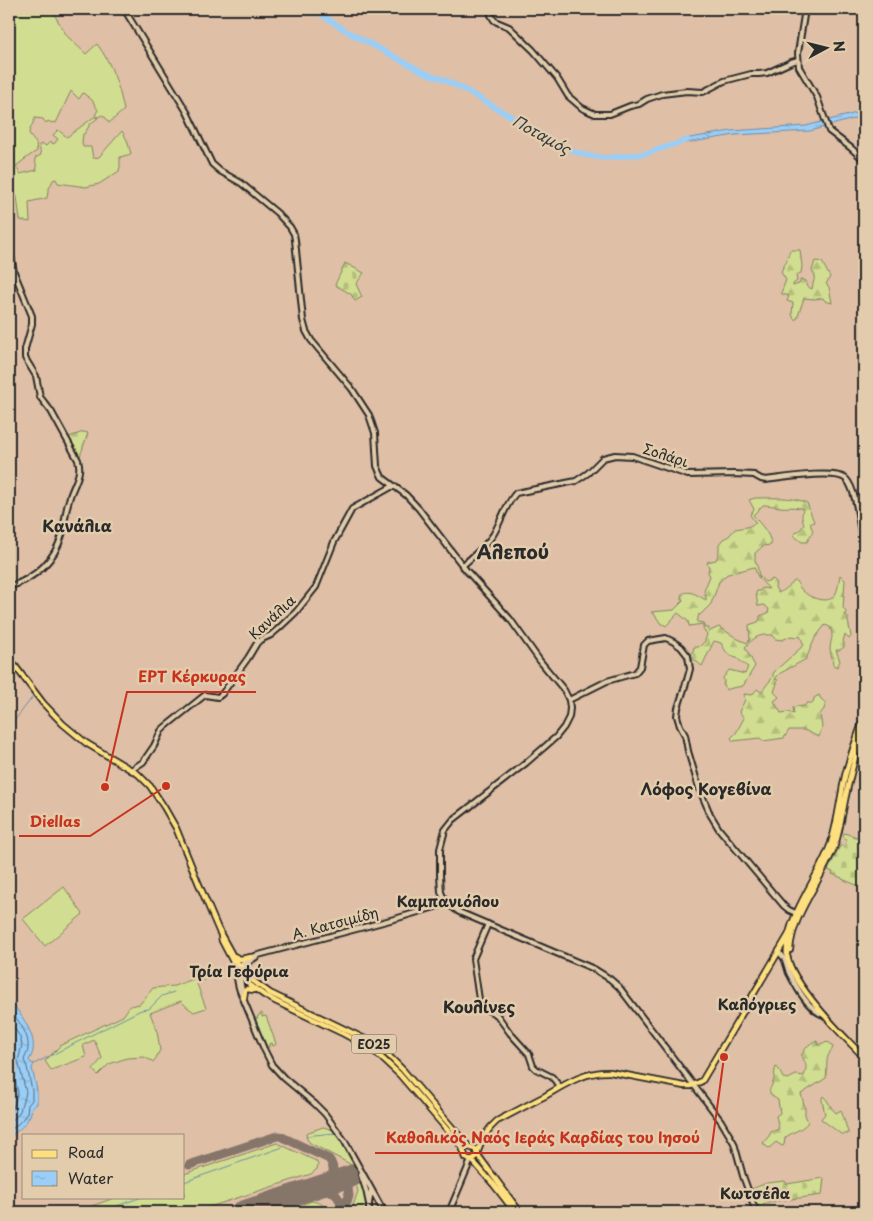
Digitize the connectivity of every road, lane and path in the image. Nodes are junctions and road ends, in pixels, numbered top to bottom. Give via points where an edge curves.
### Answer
1 (124, 9) edge
2 (490, 9) edge
3 (805, 9) edge
4 (798, 60) junction
5 (864, 160) edge
6 (9, 244) edge
7 (393, 486) junction
8 (864, 538) edge
9 (462, 566) junction
10 (9, 587) edge
11 (9, 658) edge
12 (569, 700) junction
13 (864, 718) edge
14 (864, 730) edge
15 (131, 770) junction
16 (446, 902) junction
17 (798, 914) junction
18 (488, 924) junction
19 (220, 931) junction
20 (789, 934) junction
21 (778, 952) junction
22 (232, 954) junction
23 (258, 956) junction
24 (251, 957) junction
25 (791, 966) junction
26 (241, 970) junction
27 (258, 992) junction
28 (245, 1000) junction
29 (824, 1015) junction
30 (864, 1057) edge
31 (702, 1081) junction
32 (560, 1086) junction
33 (693, 1086) junction
34 (698, 1092) junction
35 (482, 1140) junction
36 (471, 1147) junction
37 (477, 1154) junction
38 (468, 1158) junction
39 (357, 1163) junction
40 (372, 1190) junction
41 (373, 1206) edge
42 (384, 1212) edge
43 (449, 1212) edge
44 (515, 1212) edge
45 (520, 1212) edge
46 (756, 1212) edge

1 - 7 main road via 187,112 212,164 245,186 292,229 306,331 367,412 375,433 378,469
2 - 4 main road via 496,21 509,27 533,50 568,96 595,114 610,114 662,94 703,92 724,81 767,73
3 - 4 main road
4 - 5 main road via 800,70 817,97 827,127 833,136
6 - 10 main road via 14,272 32,316 25,358 36,376 40,397 58,422 80,467 55,551 37,573
7 - 9 main road via 419,509
7 - 15 main road, Κανάλια via 352,509 334,542 316,587 273,634 257,643 222,695 205,695 165,727 143,762
8 - 9 main road, Σολάρι via 860,534 857,506 849,485 838,475 766,480 754,475 688,475 632,456 615,455 603,458 576,481 516,493 492,536
9 - 12 main road via 510,618
11 - 15 main road, ΕΟ25 via 36,694 76,736
12 - 16 main road via 568,720 553,740 446,827 440,858 441,892
12 - 17 main road via 607,681 635,673 648,641 666,638 680,647 688,656 690,669 677,716 710,814 784,906
13 - 17 main road via 848,763 830,844
14 - 17 main road via 853,764 839,840
15 - 19 main road, ΕΟ25 via 150,786 172,820
16 - 18 main road
16 - 23 main road, Α. Κατσιμίδη
17 - 20 main road
17 - 25 main road via 791,942
18 - 32 main road via 473,959 480,1006 498,1016 529,1054 533,1066
18 - 33 main road via 589,966 610,979 629,999
19 - 22 main road, ΕΟ25
19 - 26 main road, ΕΟ25 via 225,948
20 - 21 main road
20 - 25 main road
21 - 29 main road via 783,955 802,994 817,1012
21 - 31 main road
22 - 24 main road via 240,959
22 - 26 main road, ΕΟ25
23 - 24 main road, Α. Κατσιμίδη
23 - 26 main road, Α. Κατσιμίδη
24 - 26 main road, Α. Κατσιμίδη
25 - 29 main road
26 - 27 main road, ΕΟ25
26 - 28 main road via 240,982
26 - 36 main road, ΕΟ25 via 270,993 383,1050
27 - 28 main road via 247,989
27 - 38 main road, ΕΟ25 via 372,1049 409,1085
28 - 39 main road via 272,1065 325,1114
29 - 30 main road
31 - 33 main road
31 - 34 main road
32 - 33 main road via 602,1071
32 - 35 main road via 497,1121
33 - 34 main road
34 - 46 main road via 734,1143
35 - 36 main road
35 - 37 main road
36 - 37 main road, ΕΟ25
36 - 38 main road via 465,1150
37 - 38 main road via 475,1158
37 - 45 main road, ΕΟ25
38 - 43 main road via 468,1170
38 - 44 main road, ΕΟ25
39 - 40 main road
39 - 41 main road
40 - 41 main road
40 - 41 main road
41 - 42 main road

